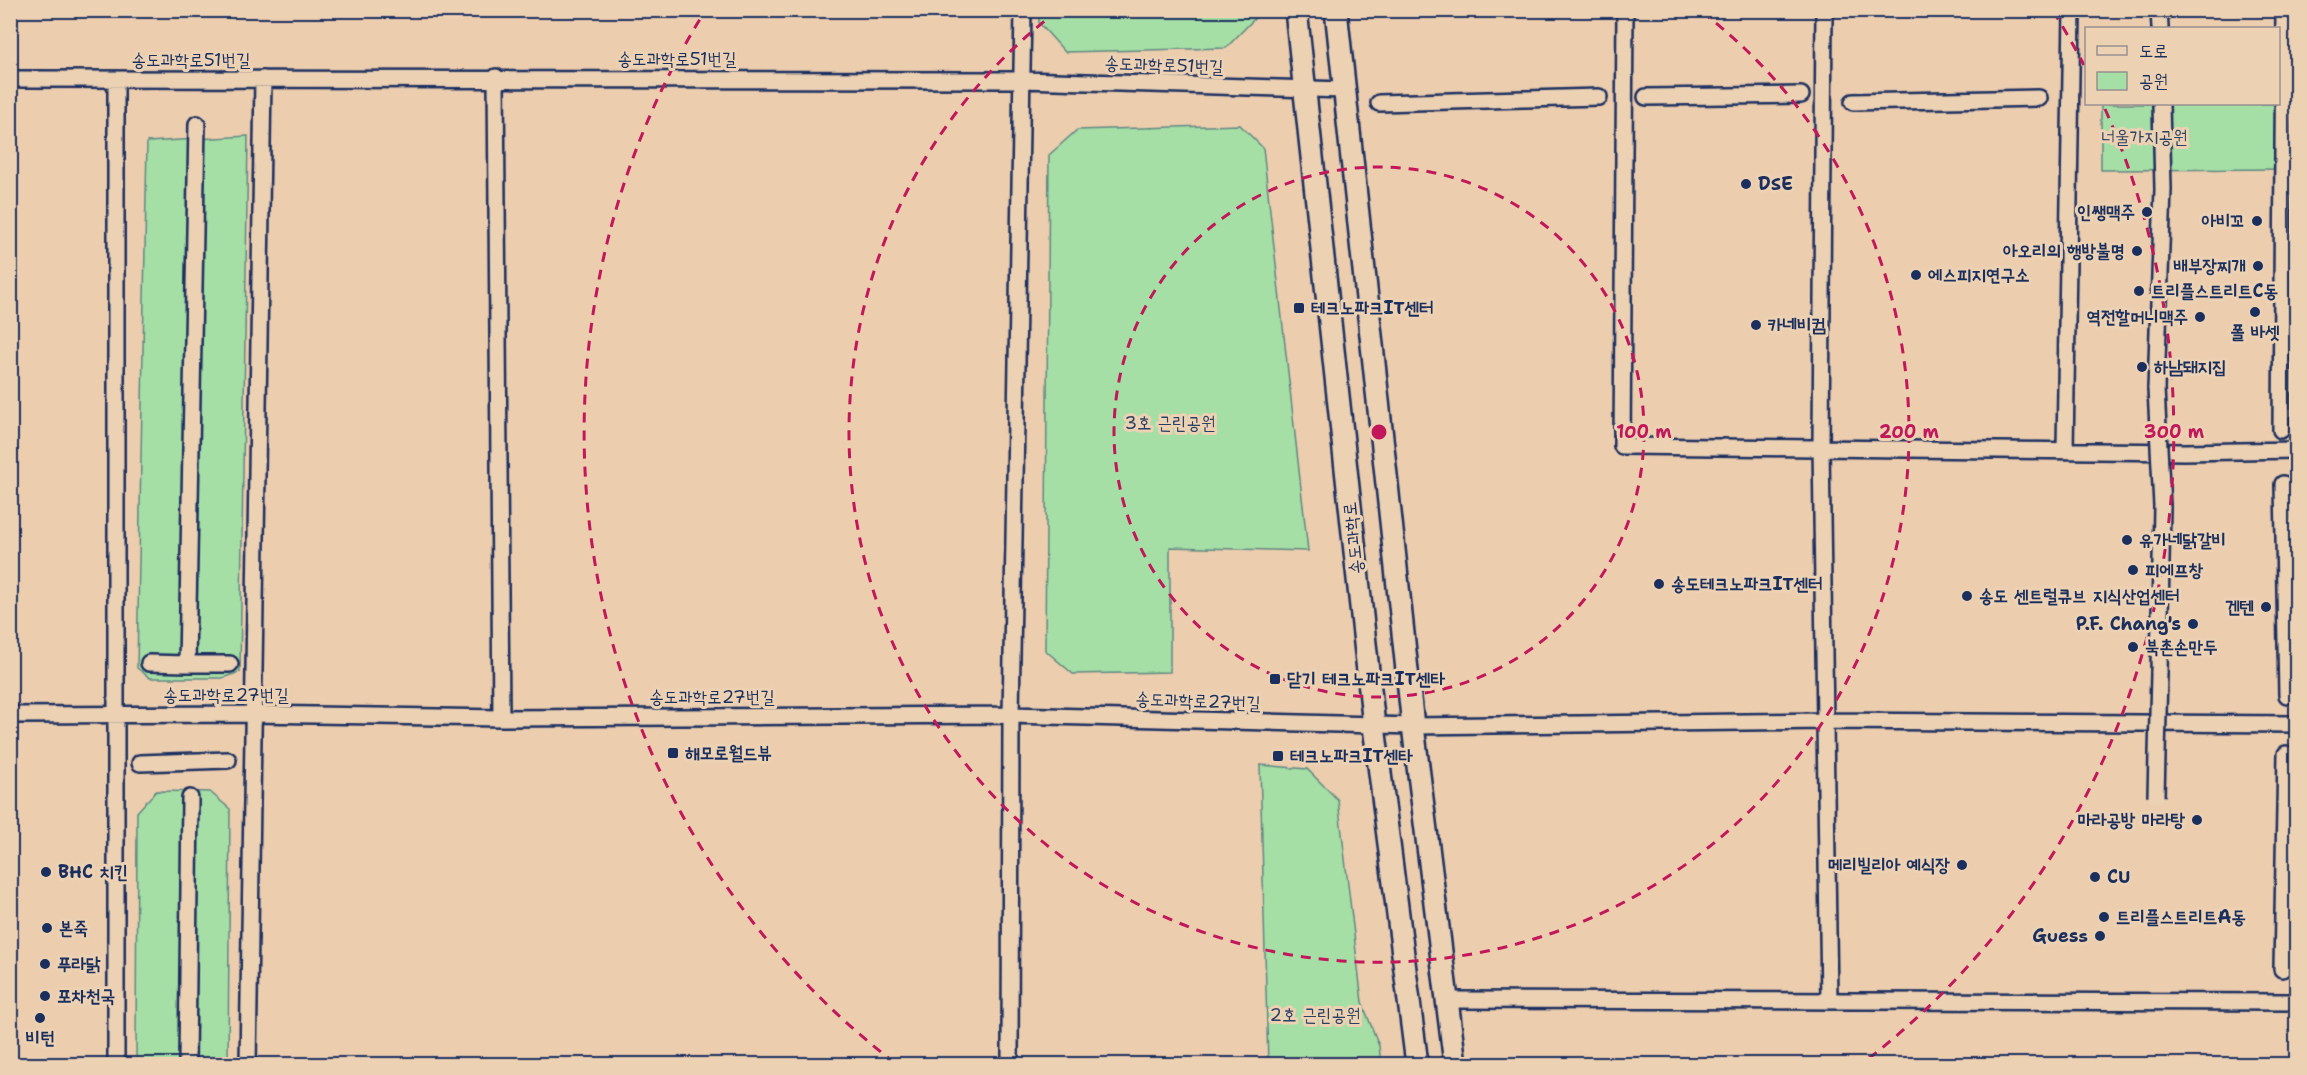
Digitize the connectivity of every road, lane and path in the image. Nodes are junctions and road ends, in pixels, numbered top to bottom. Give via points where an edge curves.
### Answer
1 (1023, 10) edge
2 (1296, 10) edge
3 (1336, 10) edge
4 (1625, 10) edge
5 (1824, 10) edge
6 (2072, 10) edge
7 (2159, 10) edge
8 (2284, 10) edge
9 (2160, 27) edge
10 (496, 77) junction
11 (10, 79) edge
12 (263, 79) junction
13 (116, 80) junction
14 (1023, 80) junction
15 (1305, 89) junction
16 (1344, 90) junction
17 (1801, 95) dead end
18 (1599, 97) dead end
19 (1646, 97) dead end
20 (2039, 98) dead end
21 (1853, 102) dead end
22 (1379, 103) dead end
23 (2161, 105) edge
24 (196, 124) dead end
25 (2281, 430) dead end
26 (1821, 446) junction
27 (2065, 450) junction
28 (2296, 450) edge
29 (2283, 484) dead end
30 (149, 663) dead end
31 (187, 664) junction
32 (230, 664) dead end
33 (2287, 695) dead end
34 (252, 714) junction
35 (10, 715) edge
36 (1011, 715) junction
37 (115, 716) junction
38 (501, 718) junction
39 (1825, 721) junction
40 (2296, 724) edge
41 (1374, 726) junction
42 (1413, 726) junction
43 (2286, 754) dead end
44 (228, 760) dead end
45 (140, 763) dead end
46 (2156, 796) dead end
47 (190, 798) dead end
48 (2282, 969) dead end
49 (1445, 1000) junction
50 (1829, 1000) junction
51 (2296, 1002) edge
52 (116, 1065) edge
53 (187, 1065) edge
54 (248, 1065) edge
55 (1010, 1065) edge
56 (1417, 1065) edge
57 (1455, 1065) edge

1 - 14 street
2 - 15 main road, 송도과학로
3 - 16 main road
4 - 26 street via 1622,446
5 - 26 street
6 - 27 street
7 - 9 street
8 - 25 street
10 - 12 street, 송도과학로51번길
10 - 14 street, 송도과학로51번길
10 - 38 street
11 - 13 street, 송도과학로51번길
12 - 13 street, 송도과학로51번길
12 - 34 street
13 - 37 street
14 - 15 street, 송도과학로51번길
14 - 36 street
15 - 16 street, 송도과학로51번길
15 - 41 main road, 송도과학로
16 - 42 main road
17 - 19 street
18 - 22 street
20 - 21 street
23 - 46 street, bridge via 2163,189 2156,389 2162,506
24 - 31 street
26 - 27 street
26 - 39 street
27 - 28 street
29 - 33 street
30 - 31 street
31 - 32 street
34 - 37 street, 송도과학로27번길
34 - 38 street, 송도과학로27번길
34 - 54 street
35 - 37 street, 송도과학로27번길
36 - 38 street, 송도과학로27번길
36 - 41 street, 송도과학로27번길
36 - 55 street
37 - 52 street
39 - 40 street, 송도과학로27번길
39 - 42 street, 송도과학로27번길
39 - 50 street
41 - 42 street, 송도과학로27번길
41 - 56 main road, 송도과학로
42 - 49 main road
43 - 48 street
44 - 45 street
47 - 53 street
49 - 50 street
49 - 57 main road
50 - 51 street

